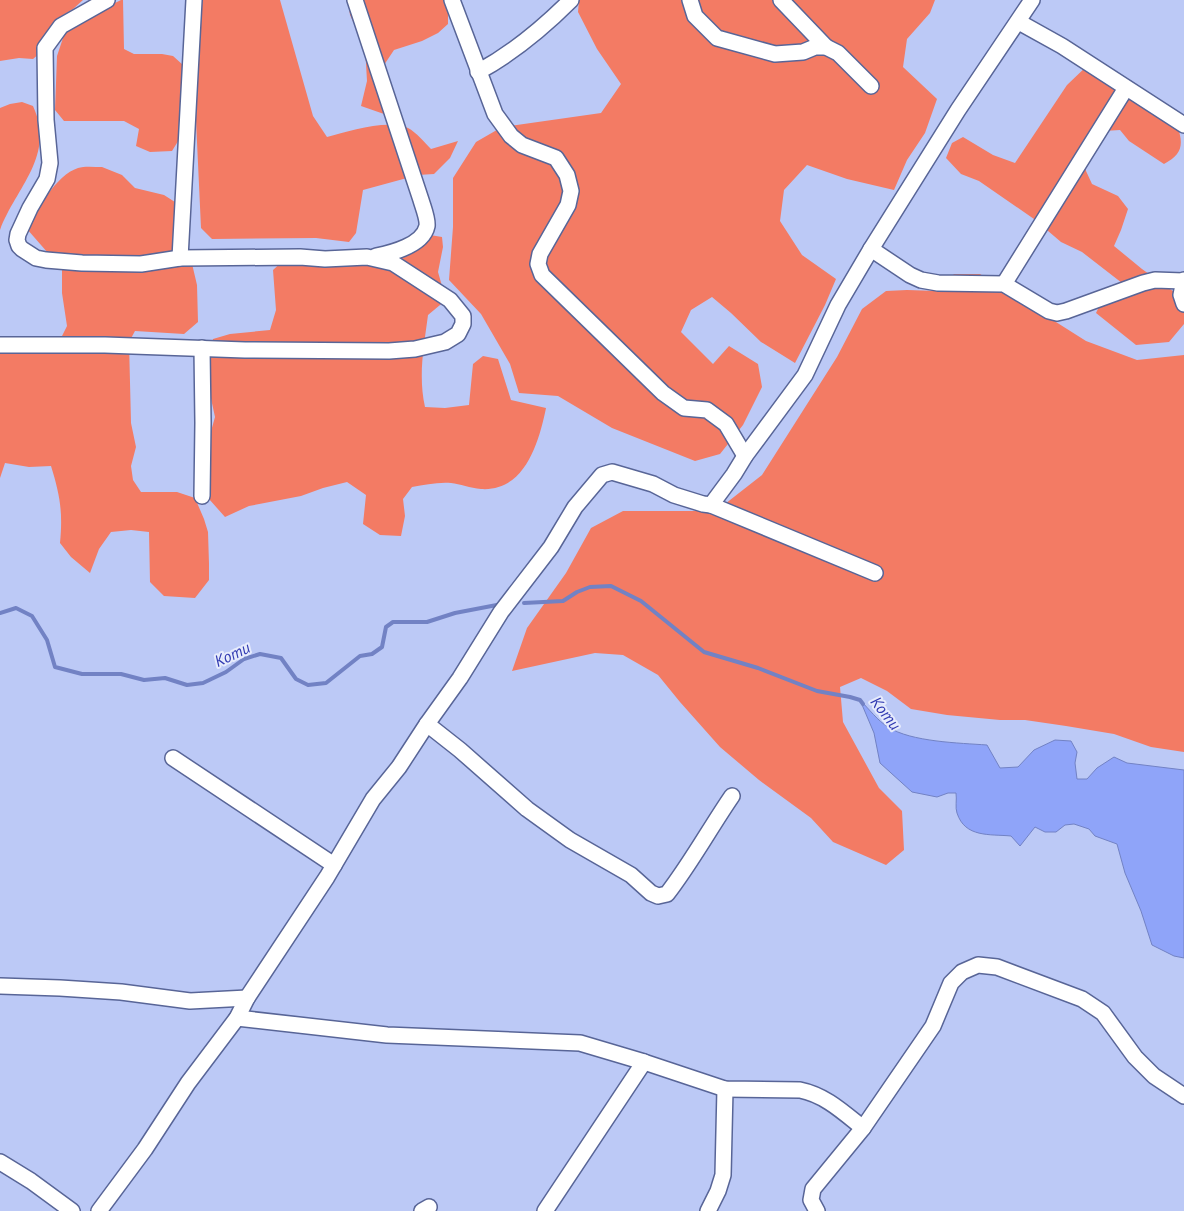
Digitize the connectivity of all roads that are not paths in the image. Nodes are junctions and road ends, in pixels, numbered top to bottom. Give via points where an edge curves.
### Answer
1 (107, 0) edge
2 (194, 0) edge
3 (355, 0) edge
4 (452, 0) edge
5 (571, 0) edge
6 (690, 0) edge
7 (781, 0) edge
8 (1032, 0) edge
9 (1019, 22) junction
10 (826, 47) junction
11 (478, 72) junction
12 (871, 86) dead end
13 (1126, 88) junction
14 (1184, 125) edge
15 (871, 249) junction
16 (367, 257) junction
17 (180, 258) junction
18 (1184, 280) edge
19 (1004, 284) junction
20 (1184, 304) edge
21 (0, 345) edge
22 (202, 348) junction
23 (745, 456) junction
24 (202, 496) dead end
25 (711, 505) junction
26 (875, 574) dead end
27 (427, 724) junction
28 (174, 758) dead end
29 (732, 796) dead end
30 (334, 865) junction
31 (0, 985) edge
32 (247, 998) junction
33 (237, 1018) junction
34 (644, 1062) junction
35 (725, 1089) junction
36 (1184, 1096) edge
37 (863, 1128) junction
38 (0, 1162) edge
39 (709, 1208) edge
40 (72, 1211) edge
41 (99, 1211) edge
42 (545, 1211) edge
43 (817, 1211) edge

1 - 17 street via 61,26 45,48 50,163 47,179 17,240 19,246 36,258 60,262 141,264
2 - 17 street
3 - 16 street via 427,225 422,238 394,253
4 - 11 street
5 - 11 street via 499,61
6 - 10 street via 695,16 717,38 775,54
7 - 10 street
8 - 9 street
9 - 13 street
9 - 15 street via 958,110
10 - 12 street via 838,53
11 - 23 street via 495,114 511,136 522,145 556,158 567,176 571,191 568,205 540,254 538,264 542,275 667,396 684,408 707,410 726,424
13 - 14 street
13 - 19 street
15 - 19 street via 921,280
15 - 23 street via 838,305 805,375
16 - 17 street
16 - 22 street via 393,263 450,300 462,316 463,324 458,334 445,342 389,351
18 - 19 street via 1143,283 1057,313 1049,312
18 - 20 street
21 - 22 street
22 - 24 street
23 - 25 street
25 - 26 street
25 - 27 street via 612,472 602,474 501,612
27 - 29 street via 527,809 658,896 667,894 685,870
27 - 30 street via 374,799
28 - 30 street
30 - 32 street
31 - 32 street via 190,1001
32 - 33 street
33 - 34 street via 387,1035 580,1043
33 - 41 street
34 - 35 street
34 - 42 street
35 - 37 street via 812,1092
35 - 39 street via 723,1175
36 - 37 street via 1154,1076 1135,1057 1103,1013 1082,999 996,966 978,965 962,972 951,983 933,1026
37 - 43 street via 813,1188 811,1200
38 - 40 street

